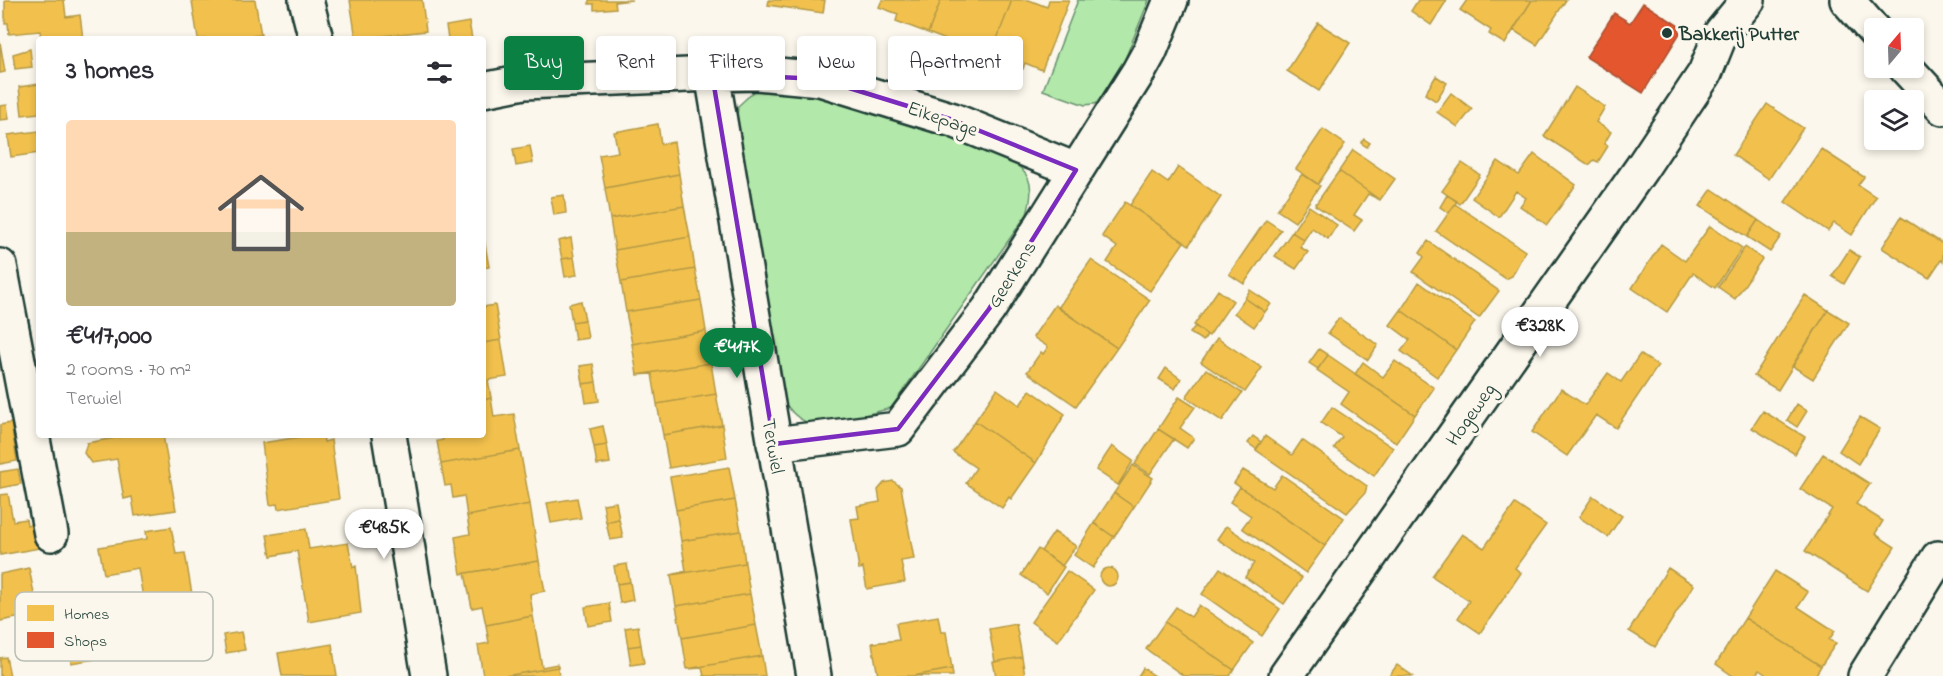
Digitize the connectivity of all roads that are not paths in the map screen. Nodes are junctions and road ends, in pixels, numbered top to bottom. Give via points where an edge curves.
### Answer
1 (306, 0) edge
2 (1171, 0) edge
3 (1847, 0) edge
4 (1741, 2) edge
5 (1864, 19) edge
6 (315, 36) edge
7 (688, 75) edge
8 (785, 76) edge
9 (1915, 78) edge
10 (486, 89) edge
11 (715, 90) edge
12 (1943, 108) edge
13 (1076, 170) junction
14 (0, 266) edge
15 (6, 330) edge
16 (389, 438) edge
17 (774, 444) junction
18 (51, 534) dead end
19 (1943, 561) edge
20 (429, 676) edge
21 (814, 676) edge
22 (1286, 676) edge
23 (1864, 676) edge

1 - 6 street
2 - 13 street, Geerkens via 1150,51
3 - 5 street
4 - 22 street, Hogeweg via 1721,33 1692,95
7 - 10 street, Eikepage via 524,82
8 - 13 street, Eikepage via 820,79 953,120
9 - 12 street
11 - 17 street, Terwiel
13 - 17 street, Geerkens via 989,309 898,429
14 - 15 street
15 - 18 street
16 - 20 street
17 - 21 street, Terwiel
19 - 23 street via 1938,558

